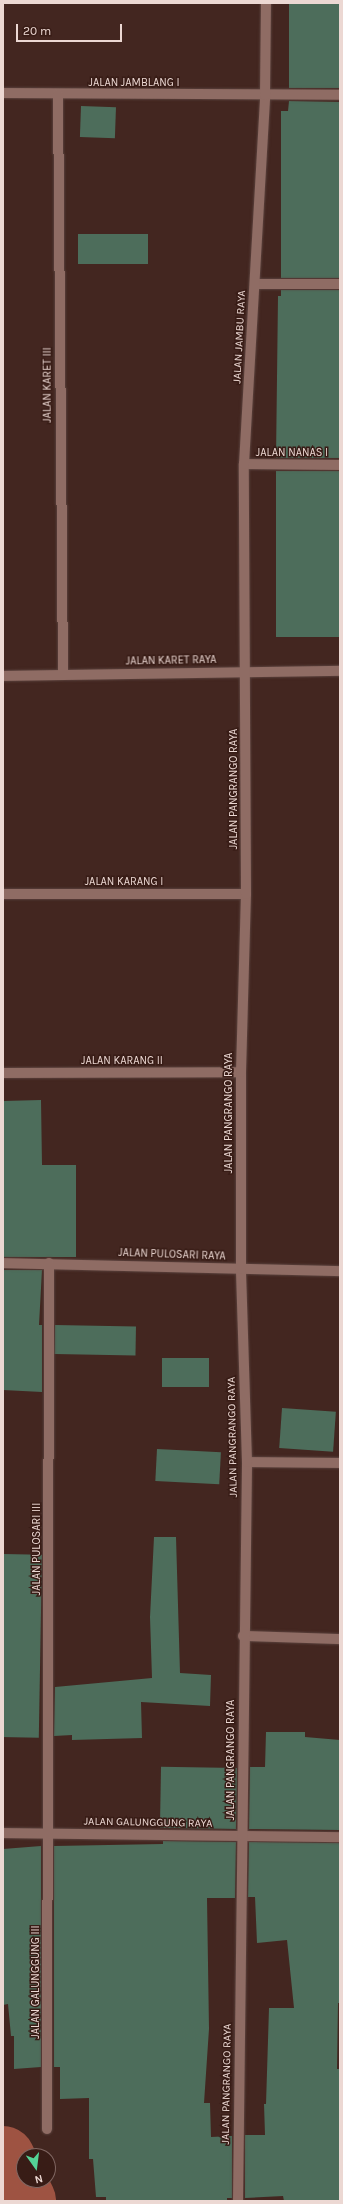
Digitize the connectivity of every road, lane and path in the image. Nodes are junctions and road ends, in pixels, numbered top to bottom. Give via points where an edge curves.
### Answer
1 (266, 3) edge
2 (3, 93) edge
3 (58, 94) junction
4 (265, 95) junction
5 (340, 95) edge
6 (255, 284) junction
7 (340, 284) edge
8 (244, 464) junction
9 (340, 465) edge
10 (340, 671) edge
11 (246, 672) junction
12 (63, 675) junction
13 (3, 676) edge
14 (3, 894) edge
15 (246, 894) junction
16 (241, 1072) junction
17 (3, 1073) edge
18 (3, 1263) edge
19 (49, 1263) junction
20 (241, 1269) junction
21 (340, 1271) edge
22 (247, 1462) junction
23 (340, 1463) edge
24 (244, 1636) junction
25 (340, 1638) edge
26 (3, 1834) edge
27 (48, 1834) junction
28 (242, 1836) junction
29 (340, 1837) edge
30 (47, 2129) dead end
31 (238, 2201) edge

1 - 4 street, JALAN JAMBU RAYA
2 - 3 street, JALAN JAMBLANG I
3 - 4 street, JALAN JAMBLANG I
3 - 12 street, JALAN KARET III
4 - 5 street, JALAN JAMBLANG I
4 - 6 street, JALAN JAMBU RAYA
6 - 7 street
6 - 8 street, JALAN JAMBU RAYA
8 - 9 street, JALAN NANAS I
8 - 11 street, JALAN JAMBU RAYA
10 - 11 street, JALAN KARET RAYA
11 - 12 street, JALAN KARET RAYA
11 - 15 street, JALAN PANGRANGO RAYA
12 - 13 street, JALAN KARET RAYA
14 - 15 street, JALAN KARANG I
15 - 16 street, JALAN PANGRANGO RAYA
16 - 17 street, JALAN KARANG II
16 - 20 street, JALAN PANGRANGO RAYA
18 - 19 street, JALAN PULOSARI RAYA
19 - 20 street, JALAN PULOSARI RAYA
19 - 27 street, JALAN PULOSARI III
20 - 21 street, JALAN PULOSARI RAYA
20 - 22 street, JALAN PANGRANGO RAYA
22 - 23 street
22 - 24 street, JALAN PANGRANGO RAYA
24 - 25 street
24 - 28 street, JALAN PANGRANGO RAYA
26 - 27 street, JALAN GALUNGGUNG RAYA
27 - 28 street, JALAN GALUNGGUNG RAYA
27 - 30 street, JALAN GALUNGGUNG III
28 - 29 street, JALAN GALUNGGUNG RAYA
28 - 31 street, JALAN PANGRANGO RAYA

